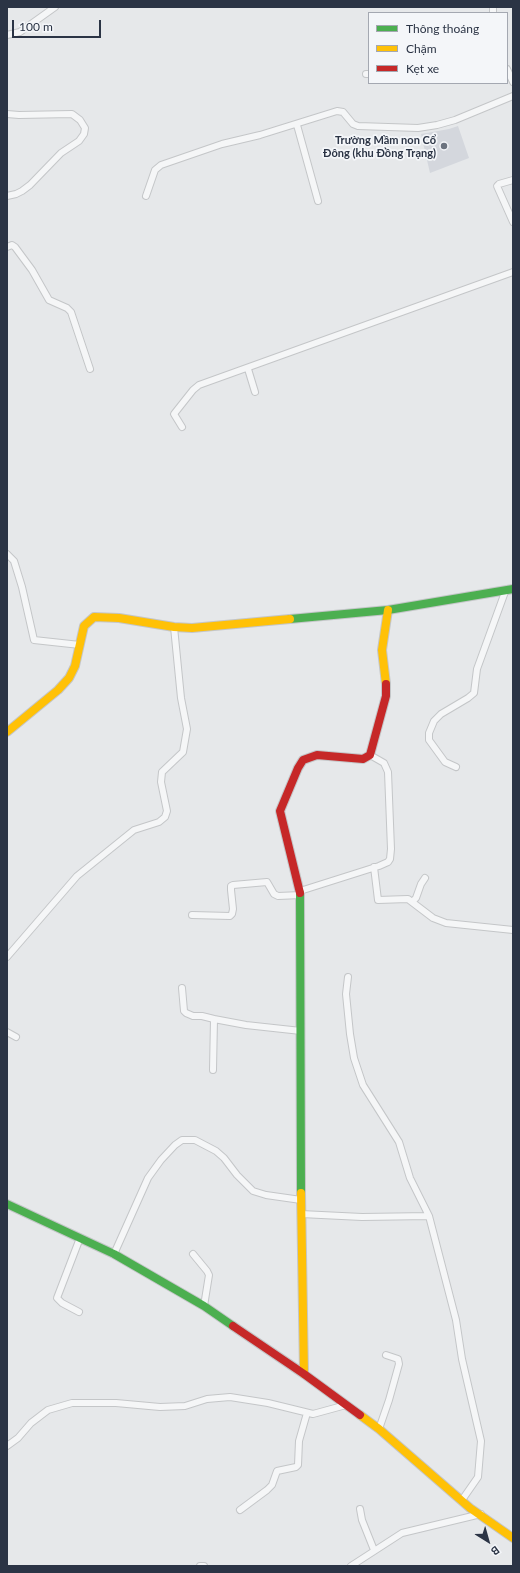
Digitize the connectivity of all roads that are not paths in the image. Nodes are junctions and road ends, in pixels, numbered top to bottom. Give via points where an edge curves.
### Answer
1 (55, 7) edge
2 (7, 35) edge
3 (508, 71) edge
4 (513, 82) edge
5 (513, 96) edge
6 (7, 114) edge
7 (297, 125) junction
8 (513, 180) edge
9 (7, 196) edge
10 (146, 196) dead end
11 (318, 201) dead end
12 (513, 222) edge
13 (7, 247) edge
14 (513, 272) edge
15 (90, 369) dead end
16 (248, 369) junction
17 (255, 392) dead end
18 (182, 427) dead end
19 (7, 554) edge
20 (509, 590) edge
21 (388, 610) junction
22 (174, 627) junction
23 (80, 645) junction
24 (7, 732) edge
25 (370, 755) junction
26 (456, 767) dead end
27 (374, 867) junction
28 (425, 878) dead end
29 (301, 893) junction
30 (413, 901) junction
31 (192, 915) dead end
32 (513, 930) edge
33 (7, 956) edge
34 (348, 977) dead end
35 (182, 988) dead end
36 (214, 1019) junction
37 (301, 1031) junction
38 (7, 1032) edge
39 (16, 1037) dead end
40 (213, 1070) dead end
41 (301, 1200) junction
42 (7, 1204) edge
43 (301, 1214) junction
44 (429, 1216) junction
45 (80, 1238) junction
46 (114, 1254) junction
47 (193, 1254) dead end
48 (204, 1306) junction
49 (79, 1312) dead end
50 (386, 1355) dead end
51 (304, 1374) junction
52 (346, 1405) junction
53 (307, 1413) junction
54 (379, 1429) junction
55 (7, 1446) edge
56 (462, 1500) junction
57 (360, 1509) dead end
58 (240, 1510) dead end
59 (481, 1514) junction
60 (513, 1538) edge
61 (374, 1550) junction
62 (200, 1566) edge
63 (204, 1566) edge
64 (351, 1566) edge

1 - 2 street via 20,32
3 - 4 street
5 - 7 street via 455,120 418,128 358,126 341,111
6 - 9 street via 72,114 85,128 79,141 61,153 30,185 16,194
7 - 10 street via 222,144 161,164 155,170
7 - 11 street
8 - 12 street via 497,186
13 - 15 street via 15,247 32,270 48,300 71,312
14 - 16 street
16 - 17 street
16 - 18 street via 193,390 174,414
19 - 23 street via 14,561 34,640
20 - 21 street
20 - 26 street via 477,669 474,693 441,714 434,721 429,733 429,740 445,762
21 - 22 street via 192,628
21 - 25 street via 382,650 386,696
22 - 23 street via 119,618 94,617 84,626
22 - 33 street via 180,698 187,729 183,752 162,772 161,782 167,811 165,817 159,822 134,830 77,876
23 - 24 street via 72,673 65,684
25 - 27 street via 384,763 389,777 391,856 388,862
25 - 29 street via 363,759 317,755 303,760 298,768 280,815
27 - 29 street
27 - 30 street via 378,900 402,898
28 - 30 street
29 - 31 street via 278,896 267,882 233,885 233,909 230,916
29 - 37 street
30 - 32 street via 440,921
34 - 44 street via 346,994 354,1058 363,1085 399,1142 410,1178
35 - 36 street via 186,1013
36 - 37 street
36 - 40 street
37 - 41 street
38 - 39 street
41 - 43 street
41 - 46 street via 253,1191 216,1151 195,1140 182,1140 161,1160 148,1178
42 - 45 street
43 - 44 street via 362,1217
43 - 51 street
44 - 56 street via 481,1441 478,1477
45 - 46 street
45 - 49 street via 57,1298
46 - 48 street
47 - 48 street via 209,1275
48 - 51 street
50 - 54 street via 398,1359 398,1364 390,1400
51 - 52 street
52 - 53 street via 313,1414
52 - 54 street
53 - 55 street via 230,1397 207,1399 185,1406 160,1407 72,1402 48,1410
53 - 58 street via 300,1441 298,1465 277,1471 272,1485
54 - 56 street
56 - 59 street
57 - 61 street
59 - 60 street
59 - 61 street via 402,1533
61 - 64 street
62 - 63 street

